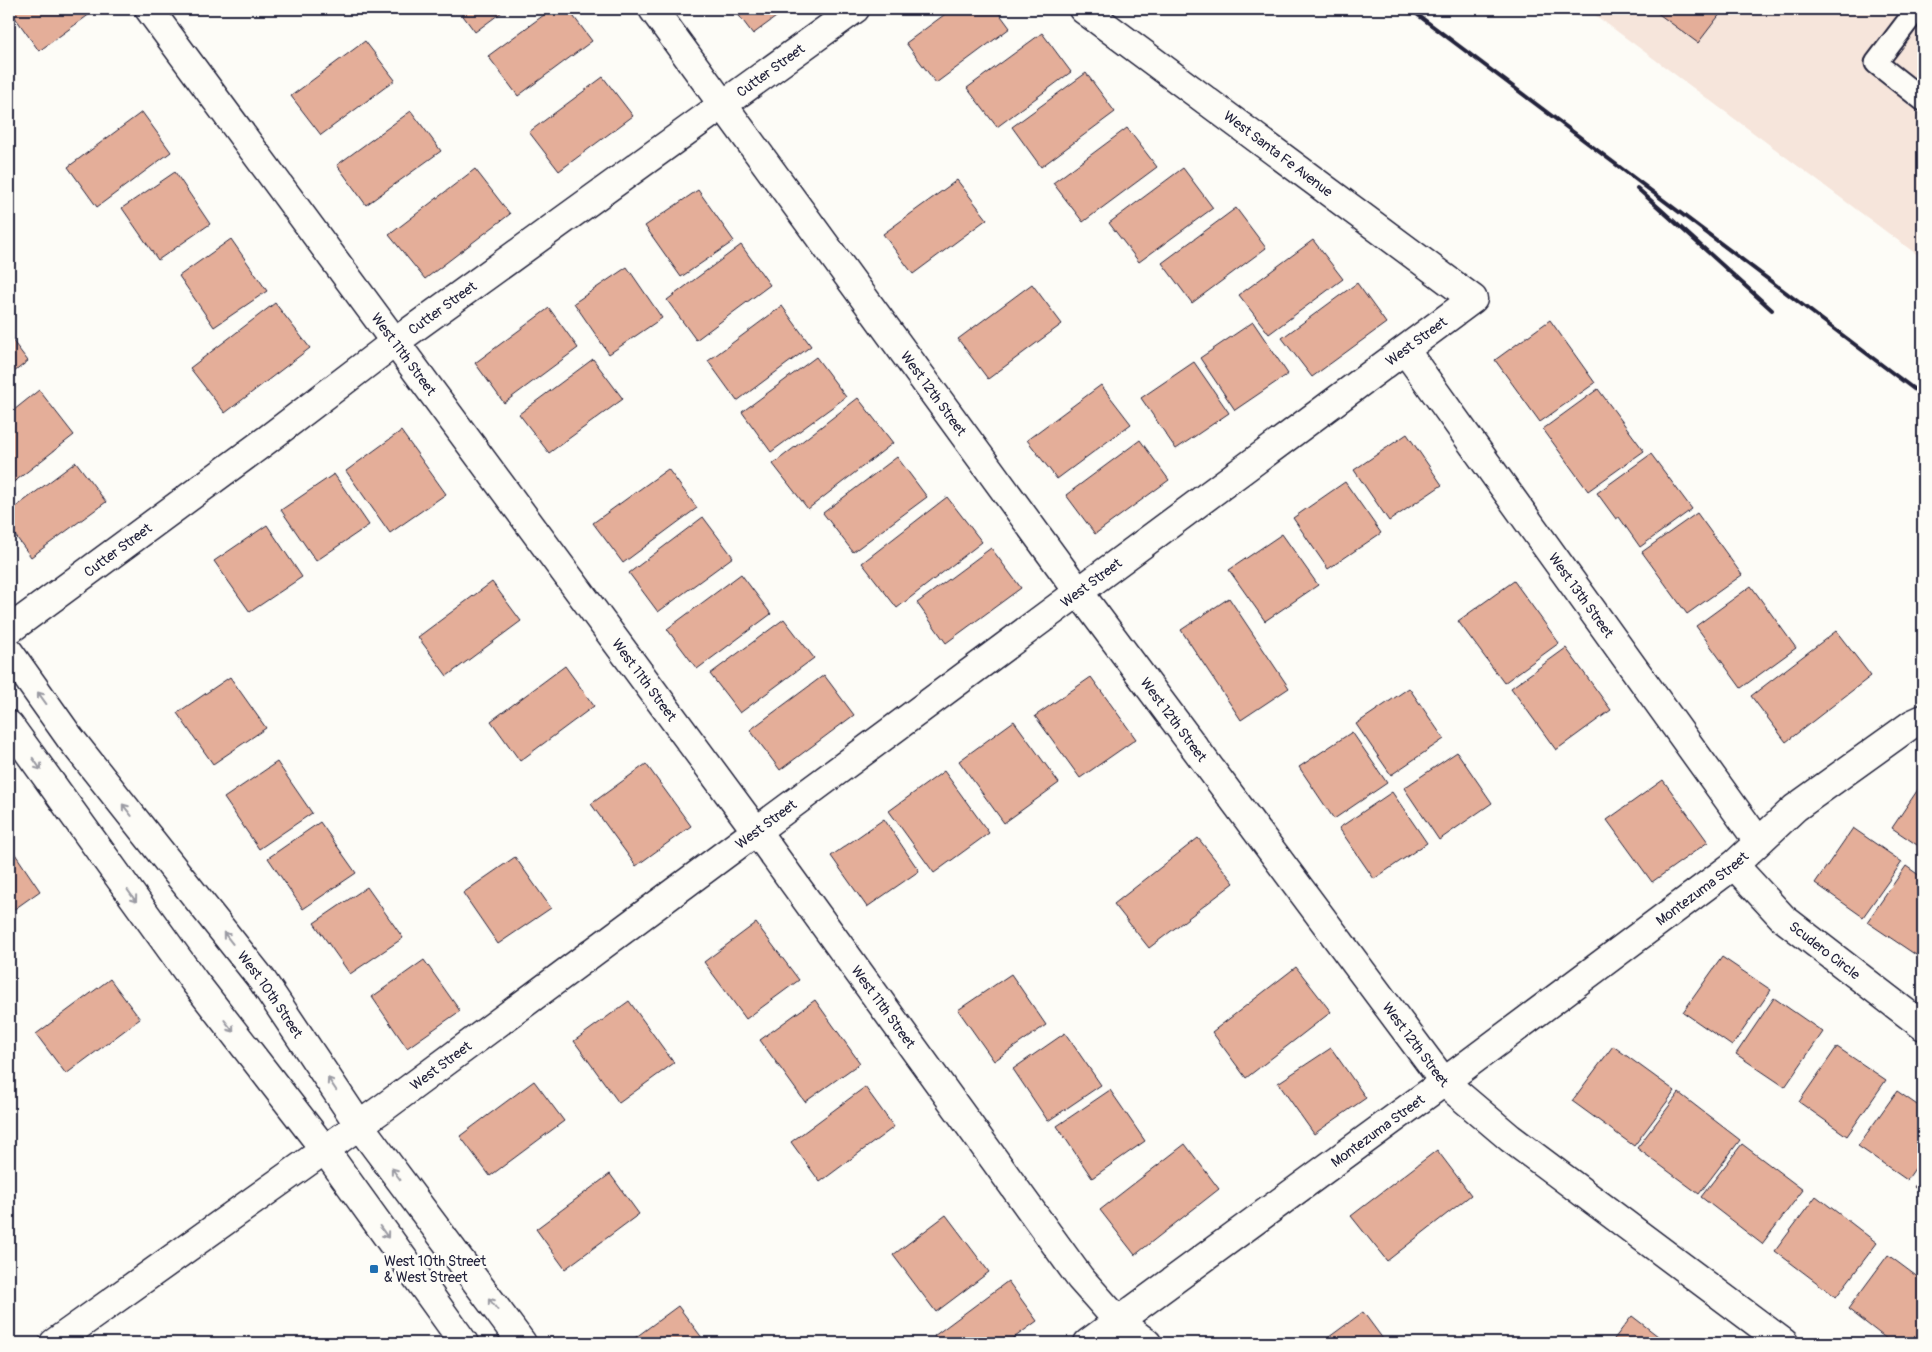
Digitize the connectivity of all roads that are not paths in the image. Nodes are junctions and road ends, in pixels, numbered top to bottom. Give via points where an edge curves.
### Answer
1 (149, 9) edge
2 (653, 9) edge
3 (855, 9) edge
4 (1083, 9) edge
5 (1918, 9) edge
6 (1923, 100) edge
7 (724, 105) junction
8 (1473, 299) joint
9 (395, 342) junction
10 (1405, 350) junction
11 (1078, 591) junction
12 (9, 630) edge
13 (9, 652) edge
14 (1923, 718) edge
15 (9, 725) edge
16 (757, 832) junction
17 (1758, 841) junction
18 (1734, 865) junction
19 (1923, 1026) edge
20 (1444, 1082) junction
21 (360, 1125) junction
22 (325, 1150) junction
23 (1119, 1322) junction
24 (54, 1343) edge
25 (464, 1343) edge
26 (522, 1343) edge
27 (1088, 1343) edge
28 (1147, 1343) edge
29 (1784, 1343) edge

1 - 9 street, West 11th Street
2 - 7 street, West 12th Street
3 - 7 street, Cutter Street
4 - 8 street, West Santa Fe Avenue
5 - 6 lane via 1876,63
7 - 9 street, Cutter Street
7 - 11 street, West 12th Street
8 - 10 street, West Street
9 - 12 street, Cutter Street
9 - 16 street, West 11th Street
10 - 11 street, West Street
10 - 17 street, West 13th Street
11 - 16 street, West Street
11 - 20 street, West 12th Street
21 -> 13 street, West 10th Street via 262,980 70,738
14 - 17 street via 1795,808
15 -> 22 street via 194,981
16 - 21 street, West Street
16 - 23 street, West 11th Street via 1074,1270
17 - 18 street, Montezuma Street
18 - 19 street, Scudero Circle via 1783,918
18 - 20 street, Montezuma Street
20 - 23 street, Montezuma Street
20 - 29 street, West 12th Street via 1510,1138
21 - 22 street, West Street
26 -> 21 street, West 10th Street
22 - 24 street, West Street
22 -> 25 street
23 - 27 street, Montezuma Street
23 - 28 street, West 11th Street

